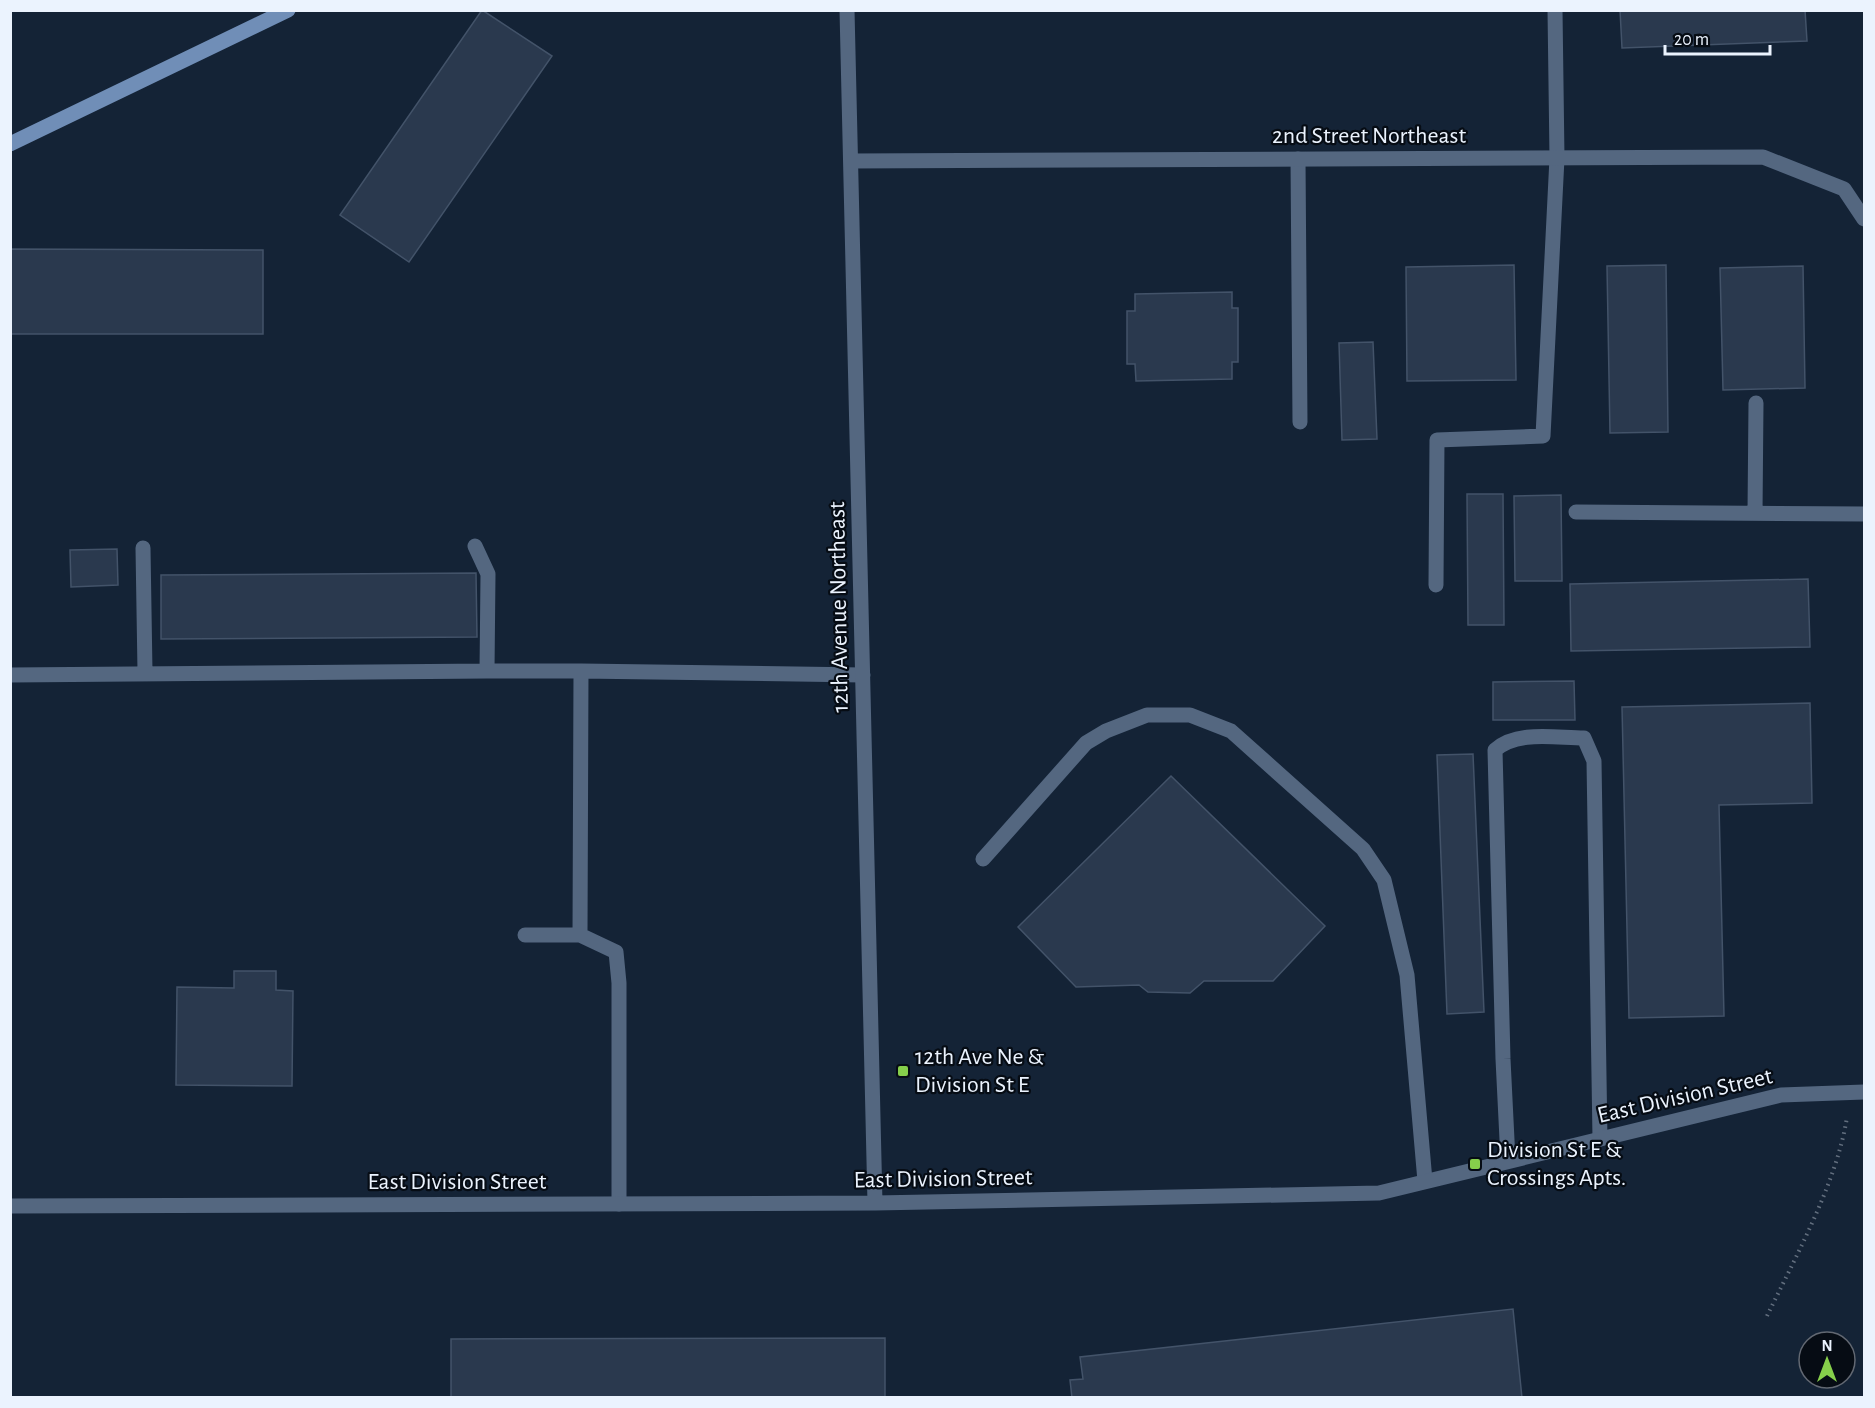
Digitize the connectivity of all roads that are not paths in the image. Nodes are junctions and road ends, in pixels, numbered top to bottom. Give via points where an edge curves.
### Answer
1 (288, 10) edge
2 (847, 10) edge
3 (1555, 10) edge
4 (10, 144) edge
5 (1298, 159) junction
6 (1557, 159) junction
7 (851, 161) junction
8 (1864, 219) edge
9 (1756, 403) dead end
10 (1300, 422) dead end
11 (1576, 512) dead end
12 (1755, 513) junction
13 (1864, 514) edge
14 (476, 546) dead end
15 (143, 548) dead end
16 (1436, 585) dead end
17 (487, 671) junction
18 (581, 671) junction
19 (145, 672) junction
20 (10, 675) edge
21 (863, 675) junction
22 (983, 859) dead end
23 (525, 935) dead end
24 (580, 935) junction
25 (1858, 1091) edge
26 (1600, 1139) junction
27 (1508, 1160) junction
28 (1425, 1181) junction
29 (876, 1203) junction
30 (619, 1204) junction
31 (10, 1206) edge

1 - 4 street
2 - 7 street, 12th Avenue Northeast
3 - 6 street
5 - 6 street, 2nd Street Northeast
5 - 7 street, 2nd Street Northeast
5 - 10 street
6 - 8 street, 2nd Street Northeast via 1764,157 1844,189
6 - 16 street via 1543,436 1437,440
7 - 21 street, 12th Avenue Northeast
9 - 12 street
11 - 12 street
12 - 13 street
14 - 17 street via 488,574
15 - 19 street
17 - 18 street
17 - 19 street
18 - 21 street
18 - 24 street
19 - 20 street
21 - 29 street, 12th Avenue Northeast
22 - 28 street via 1086,743 1106,731 1147,715 1190,715 1231,731 1363,849 1384,880 1407,975
23 - 24 street
24 - 30 street via 616,952
25 - 26 street, East Division Street via 1781,1095
26 - 27 street, East Division Street
26 - 27 street via 1594,761 1584,738 1516,738 1495,750
27 - 28 street, East Division Street
28 - 29 street, East Division Street via 1379,1192
29 - 30 street, East Division Street
30 - 31 street, East Division Street

